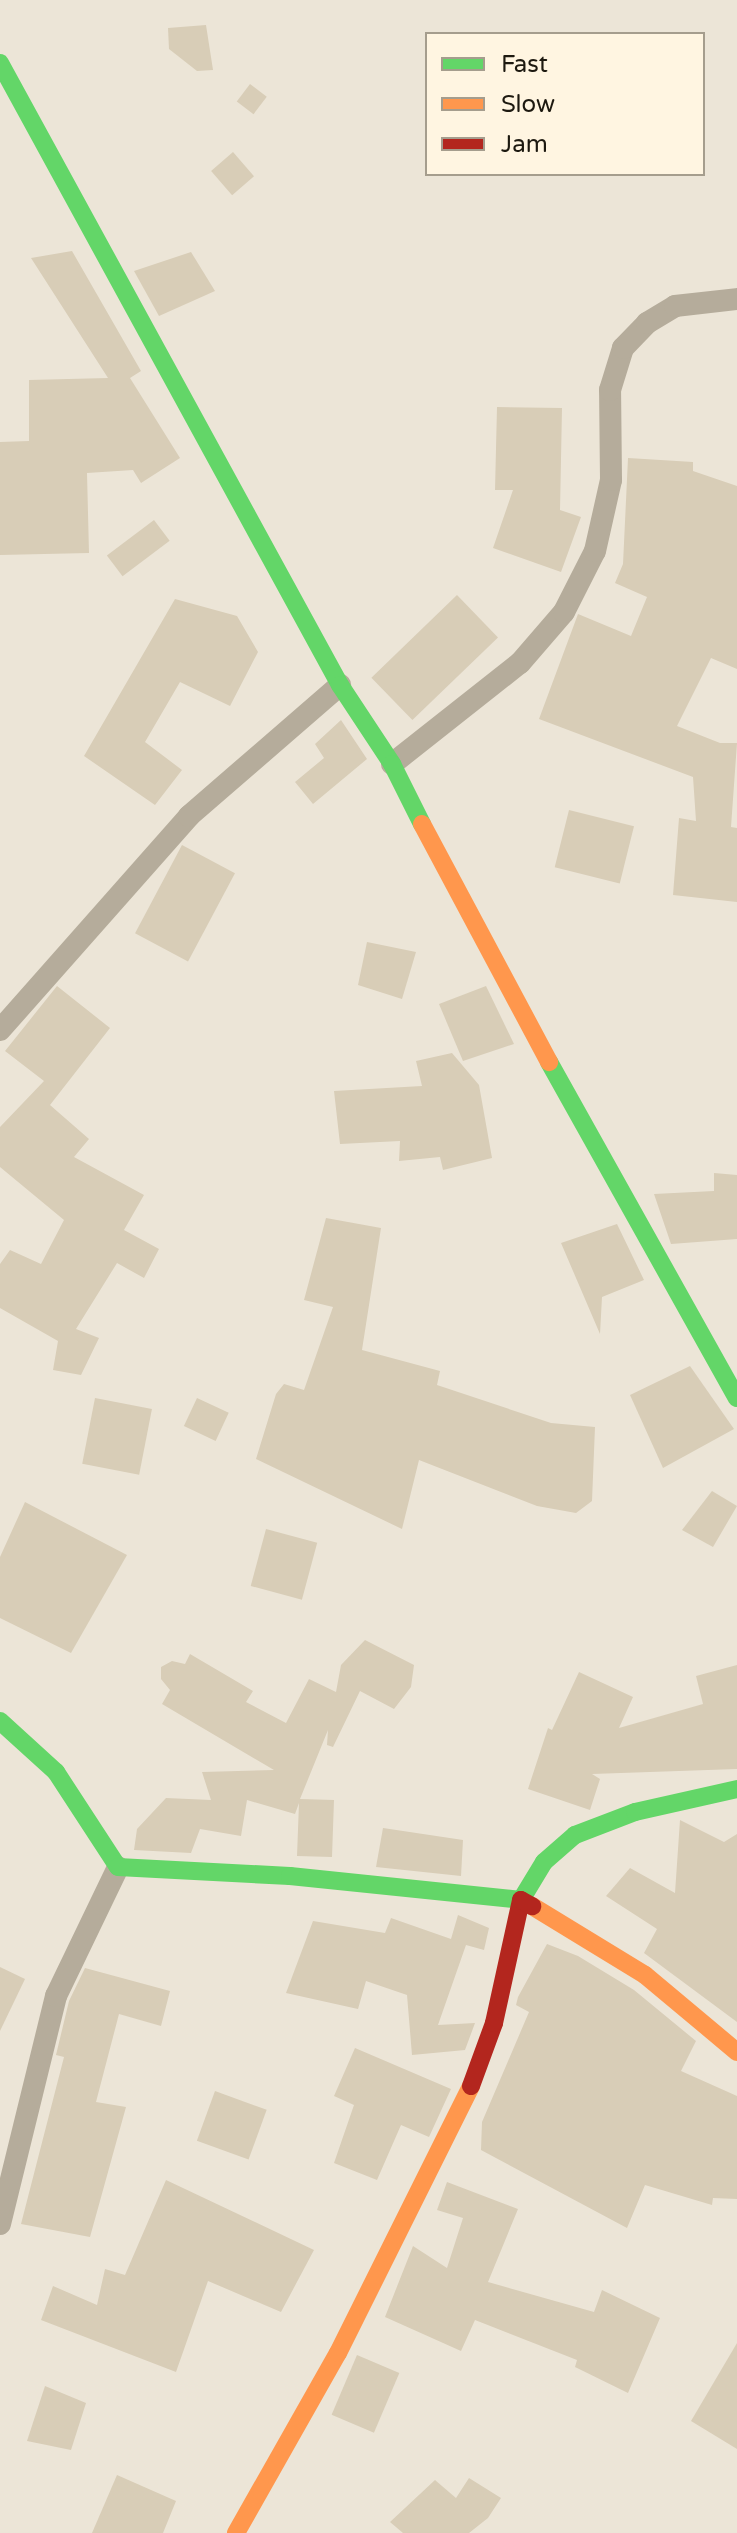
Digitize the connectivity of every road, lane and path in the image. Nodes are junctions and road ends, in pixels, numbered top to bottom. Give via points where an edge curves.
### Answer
1 (0, 63) edge
2 (737, 299) edge
3 (340, 685) junction
4 (392, 764) junction
5 (0, 1030) edge
6 (737, 1398) edge
7 (0, 1721) edge
8 (737, 1789) edge
9 (118, 1867) junction
10 (521, 1900) junction
11 (737, 2052) edge
12 (0, 2224) edge
13 (236, 2533) edge

1 - 3 street
2 - 4 street via 675,306 647,323 623,348 610,390 614,446 608,494 595,551 564,612 520,663
3 - 4 street
3 - 5 street via 189,816
4 - 6 street via 468,918
7 - 9 street via 56,1772
8 - 10 street via 635,1812 575,1835 544,1862
9 - 10 street via 290,1876
9 - 12 street via 56,1996
10 - 11 street via 645,1975
10 - 13 street via 494,2023 461,2114 338,2353

